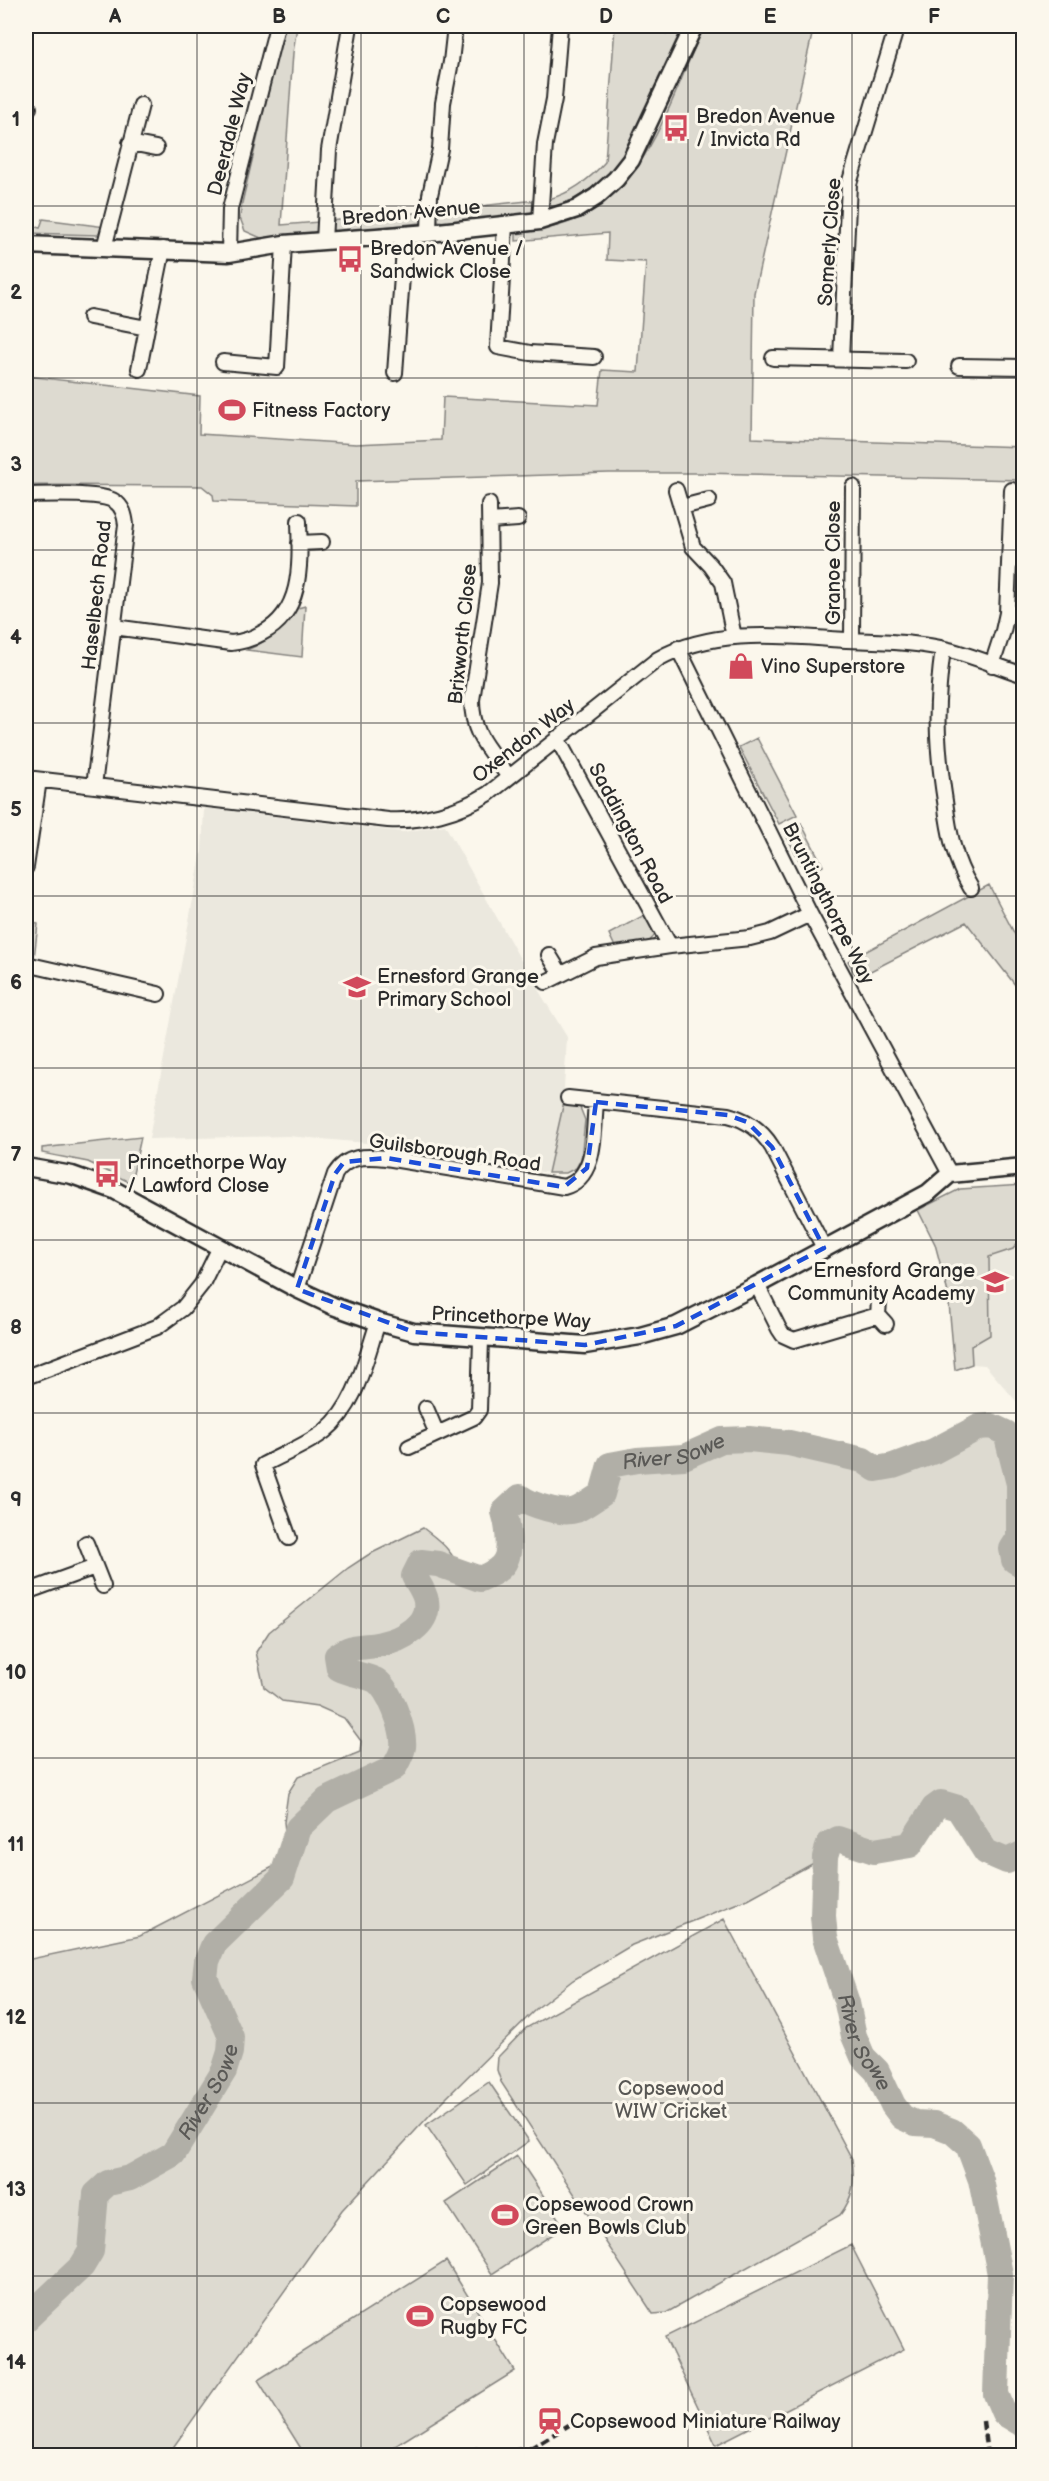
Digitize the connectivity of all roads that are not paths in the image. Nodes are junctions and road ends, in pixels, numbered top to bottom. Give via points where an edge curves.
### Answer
1 (277, 26) edge
2 (350, 26) edge
3 (454, 26) edge
4 (560, 26) edge
5 (694, 26) edge
6 (897, 26) edge
7 (141, 105) dead end
8 (130, 143) junction
9 (156, 148) dead end
10 (540, 221) junction
11 (505, 225) junction
12 (429, 233) junction
13 (405, 235) junction
14 (324, 241) junction
15 (284, 244) junction
16 (26, 245) edge
17 (104, 248) junction
18 (163, 249) junction
19 (229, 253) junction
20 (90, 317) dead end
21 (147, 328) junction
22 (594, 357) dead end
23 (773, 358) dead end
24 (842, 359) junction
25 (906, 361) dead end
26 (223, 362) dead end
27 (959, 366) dead end
28 (1023, 367) edge
29 (139, 369) dead end
30 (394, 372) dead end
31 (853, 487) dead end
32 (676, 490) dead end
33 (1012, 490) dead end
34 (26, 495) edge
35 (709, 500) dead end
36 (489, 504) dead end
37 (682, 507) junction
38 (518, 519) dead end
39 (299, 521) dead end
40 (490, 521) junction
41 (321, 542) dead end
42 (299, 543) junction
43 (114, 627) junction
44 (734, 637) junction
45 (852, 640) junction
46 (678, 648) junction
47 (943, 649) junction
48 (992, 665) junction
49 (1023, 675) edge
50 (557, 738) junction
51 (509, 777) junction
52 (32, 779) edge
53 (94, 786) junction
54 (26, 867) edge
55 (971, 888) dead end
56 (810, 914) junction
57 (670, 946) junction
58 (549, 955) dead end
59 (26, 964) edge
60 (560, 973) junction
61 (546, 982) dead end
62 (158, 994) dead end
63 (568, 1098) dead end
64 (596, 1102) junction
65 (26, 1167) edge
66 (1023, 1167) edge
67 (950, 1174) junction
68 (824, 1248) junction
69 (219, 1249) junction
70 (757, 1285) junction
71 (297, 1289) junction
72 (879, 1301) dead end
73 (378, 1322) junction
74 (481, 1339) junction
75 (26, 1377) edge
76 (426, 1408) dead end
77 (437, 1434) junction
78 (409, 1447) dead end
79 (289, 1538) dead end
80 (86, 1543) dead end
81 (95, 1567) junction
82 (103, 1586) dead end
83 (26, 1592) edge

1 - 19 street, Deerdale Way via 230,208
2 - 14 street via 330,141
3 - 12 street via 440,149 430,195
4 - 10 street
5 - 10 street, Bredon Avenue via 632,160 596,198
6 - 24 street, Somerly Close via 849,184
7 - 8 street
8 - 9 street
8 - 17 street
10 - 11 street, Bredon Avenue
11 - 12 street, Bredon Avenue
11 - 22 street via 498,347
12 - 13 street, Bredon Avenue
13 - 14 street, Bredon Avenue
13 - 30 street
14 - 15 street, Bredon Avenue
15 - 19 street, Bredon Avenue
15 - 26 street via 277,367
16 - 17 street, Bredon Avenue
17 - 18 street, Bredon Avenue
18 - 19 street, Bredon Avenue
18 - 21 street
20 - 21 street
21 - 29 street
23 - 24 street
24 - 25 street
27 - 28 street
31 - 45 street, Granoe Close
32 - 37 street
33 - 48 street via 1007,613
34 - 43 street, Haselbech Road via 102,497 120,506 126,525
35 - 37 street
36 - 40 street, Brixworth Close
37 - 44 street via 695,551 723,583
38 - 40 street
39 - 42 street
40 - 51 street, Brixworth Close via 489,593 472,714 476,731
41 - 42 street
42 - 43 street via 293,599 278,622 256,636 226,642
43 - 53 street, Haselbech Road
44 - 45 street, Oxendon Way
44 - 46 street, Oxendon Way
45 - 47 street, Oxendon Way
46 - 50 street, Oxendon Way
46 - 56 street, Bruntingthorpe Way
47 - 48 street, Oxendon Way
47 - 55 street via 936,707 938,750 953,850
48 - 49 street, Oxendon Way
50 - 51 street, Oxendon Way
50 - 57 street, Saddington Road
51 - 53 street, Oxendon Way via 488,794 462,807 402,820
52 - 53 street, Oxendon Way
52 - 54 street
56 - 57 street via 750,938
56 - 67 street, Bruntingthorpe Way
57 - 60 street via 596,957
58 - 60 street
59 - 62 street
60 - 61 street
63 - 64 street
64 - 68 street via 728,1115 752,1125 772,1147
64 - 71 street, Guilsborough Road via 587,1168 582,1177 569,1185 553,1186 386,1158 357,1157 344,1162 335,1174
65 - 69 street, Princethorpe Way via 65,1173 114,1190
66 - 67 street
67 - 68 street, Princethorpe Way via 928,1193
68 - 70 street, Princethorpe Way
69 - 71 street, Princethorpe Way
69 - 75 street via 196,1292 183,1308 157,1327
70 - 72 street via 783,1335 794,1340 882,1320
70 - 74 street, Princethorpe Way via 676,1326 640,1336 585,1345
71 - 73 street, Princethorpe Way
73 - 74 street, Princethorpe Way via 414,1332
73 - 79 street via 359,1379 341,1416 323,1432 263,1465
74 - 77 street via 479,1410 474,1417
76 - 77 street
77 - 78 street
80 - 81 street
81 - 82 street
81 - 83 street

